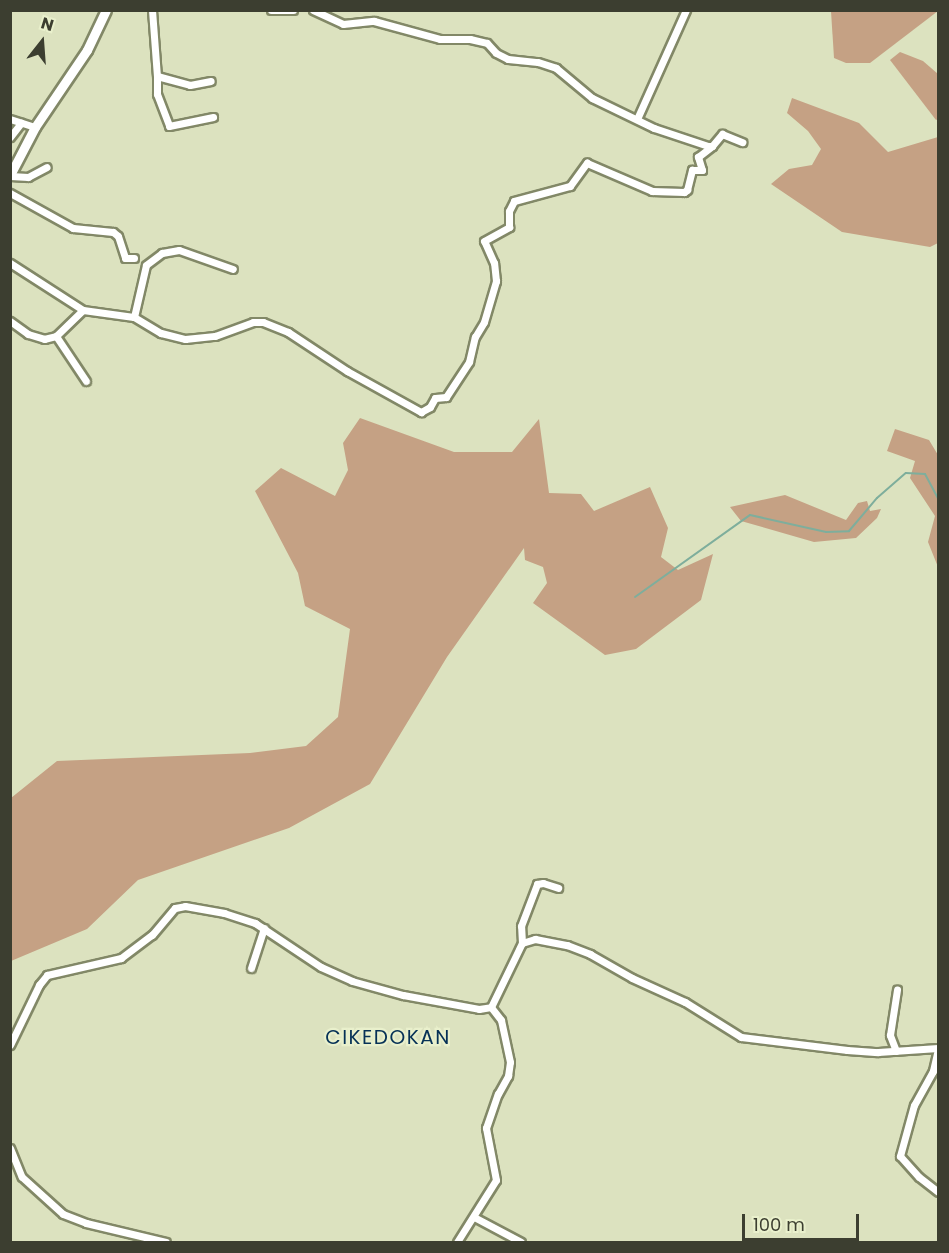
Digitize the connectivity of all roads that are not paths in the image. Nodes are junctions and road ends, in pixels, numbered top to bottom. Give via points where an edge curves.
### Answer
1 (106, 10) edge
2 (152, 10) edge
3 (271, 10) edge
4 (293, 10) edge
5 (313, 10) edge
6 (687, 10) edge
7 (157, 76) junction
8 (212, 81) dead end
9 (213, 117) dead end
10 (10, 119) edge
11 (636, 119) junction
12 (21, 123) junction
13 (36, 127) junction
14 (10, 137) edge
15 (742, 142) dead end
16 (712, 146) junction
17 (47, 167) dead end
18 (10, 176) edge
19 (10, 193) edge
20 (135, 258) dead end
21 (10, 263) edge
22 (233, 269) dead end
23 (83, 310) junction
24 (135, 317) junction
25 (10, 321) edge
26 (56, 336) junction
27 (86, 381) dead end
28 (558, 888) dead end
29 (264, 928) junction
30 (522, 943) junction
31 (251, 968) dead end
32 (897, 990) dead end
33 (491, 1008) junction
34 (10, 1045) edge
35 (938, 1048) edge
36 (896, 1051) junction
37 (10, 1148) edge
38 (939, 1192) edge
39 (474, 1217) junction
40 (166, 1242) edge
41 (457, 1242) edge
42 (521, 1242) edge

1 - 13 main road via 87,50
2 - 7 street
3 - 4 street
5 - 11 street via 343,24 374,21 440,39 487,43 508,59 556,68 592,98
6 - 11 street
7 - 8 street via 190,85
7 - 9 street via 156,94 170,126
10 - 12 street
11 - 16 street
12 - 13 street
12 - 14 street
13 - 18 main road
15 - 16 street via 722,134
16 - 24 street via 699,155 702,170 692,170 684,192 652,191 587,163 570,186 514,201 509,211 509,227 484,241 494,263 496,281 469,363 446,397 435,399 421,412 274,325 253,322 215,336 185,339 161,333
17 - 18 street via 28,177
19 - 20 street via 73,228 112,231 125,258
21 - 23 street
22 - 24 street via 179,250 162,253 146,265
23 - 24 street
23 - 26 street
25 - 26 street via 35,337
26 - 27 street
28 - 30 street via 543,882 537,884 521,926
29 - 31 street
29 - 33 street via 310,961 352,981 403,995
29 - 34 street via 206,908 177,907 152,935 121,958 47,975
30 - 33 street
30 - 36 street via 535,939 579,949 685,1002 741,1037 847,1050
32 - 36 street via 890,1035
33 - 39 street via 501,1020 510,1070 486,1128 496,1180
35 - 36 street
35 - 38 street via 933,1071 914,1105 900,1156
37 - 40 street via 22,1177 63,1214
39 - 41 street
39 - 42 street

